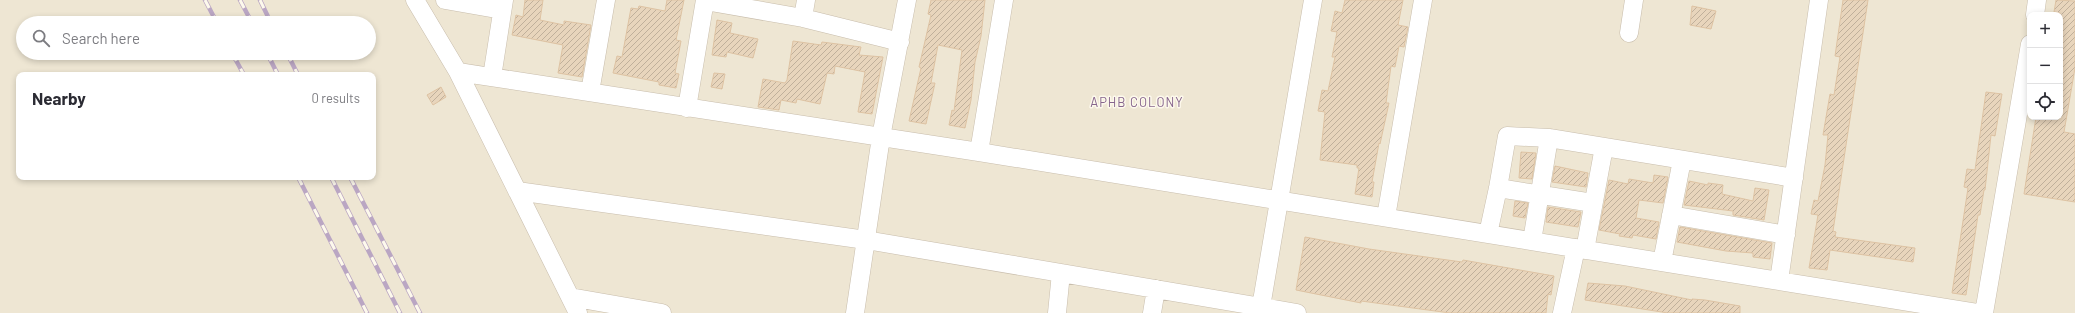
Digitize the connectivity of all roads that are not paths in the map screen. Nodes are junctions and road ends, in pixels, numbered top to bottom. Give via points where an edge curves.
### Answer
1 (415, 0) edge
2 (445, 0) edge
3 (606, 0) edge
4 (806, 0) edge
5 (907, 0) edge
6 (1004, 0) edge
7 (1313, 0) edge
8 (1423, 0) edge
9 (1634, 0) edge
10 (1819, 0) edge
11 (2038, 0) edge
12 (705, 1) edge
13 (503, 5) edge
14 (2036, 12) edge
15 (803, 18) junction
16 (1629, 33) dead end
17 (900, 42) junction
18 (2029, 48) edge
19 (458, 72) junction
20 (492, 77) junction
21 (590, 92) junction
22 (687, 108) junction
23 (881, 137) junction
24 (1549, 138) junction
25 (1604, 147) junction
26 (979, 152) junction
27 (1682, 160) junction
28 (1794, 178) junction
29 (1498, 188) junction
30 (517, 191) junction
31 (1539, 194) junction
32 (1279, 200) junction
33 (1593, 203) junction
34 (1671, 215) junction
35 (1386, 217) junction
36 (1488, 234) junction
37 (1786, 235) junction
38 (866, 240) junction
39 (1532, 241) junction
40 (1580, 249) junction
41 (1662, 262) junction
42 (1061, 273) junction
43 (1780, 281) junction
44 (1156, 289) junction
45 (570, 297) junction
46 (1260, 310) edge
47 (578, 313) edge
48 (662, 313) edge
49 (855, 313) edge
50 (1057, 313) edge
51 (1152, 313) edge
52 (1297, 313) edge
53 (1562, 313) edge
54 (1977, 313) edge
55 (1984, 313) edge

1 - 19 street
2 - 13 street
3 - 21 street
4 - 15 street
5 - 17 street
6 - 26 street
7 - 32 street
8 - 35 street
9 - 16 street
10 - 28 street
11 - 14 street
12 - 15 street
12 - 22 street
13 - 20 street
15 - 17 street
17 - 23 street
18 - 55 street
19 - 20 street
19 - 30 street
20 - 21 street
21 - 22 street
22 - 23 street
23 - 26 street
23 - 38 street
24 - 25 street
24 - 29 street via 1507,136
24 - 31 street
25 - 27 street
25 - 33 street
26 - 32 street
27 - 28 street
27 - 34 street
28 - 37 street
29 - 31 street
29 - 36 street
30 - 38 street
30 - 45 street
31 - 33 street
31 - 39 street
32 - 35 street
32 - 46 street
33 - 40 street
34 - 37 street
34 - 41 street
35 - 36 street
36 - 39 street
37 - 43 street
38 - 42 street
38 - 49 street
39 - 40 street
40 - 41 street
40 - 53 street
41 - 43 street
42 - 44 street
42 - 50 street
43 - 54 street
44 - 46 street
44 - 51 street
45 - 47 street
45 - 48 street
46 - 52 street

